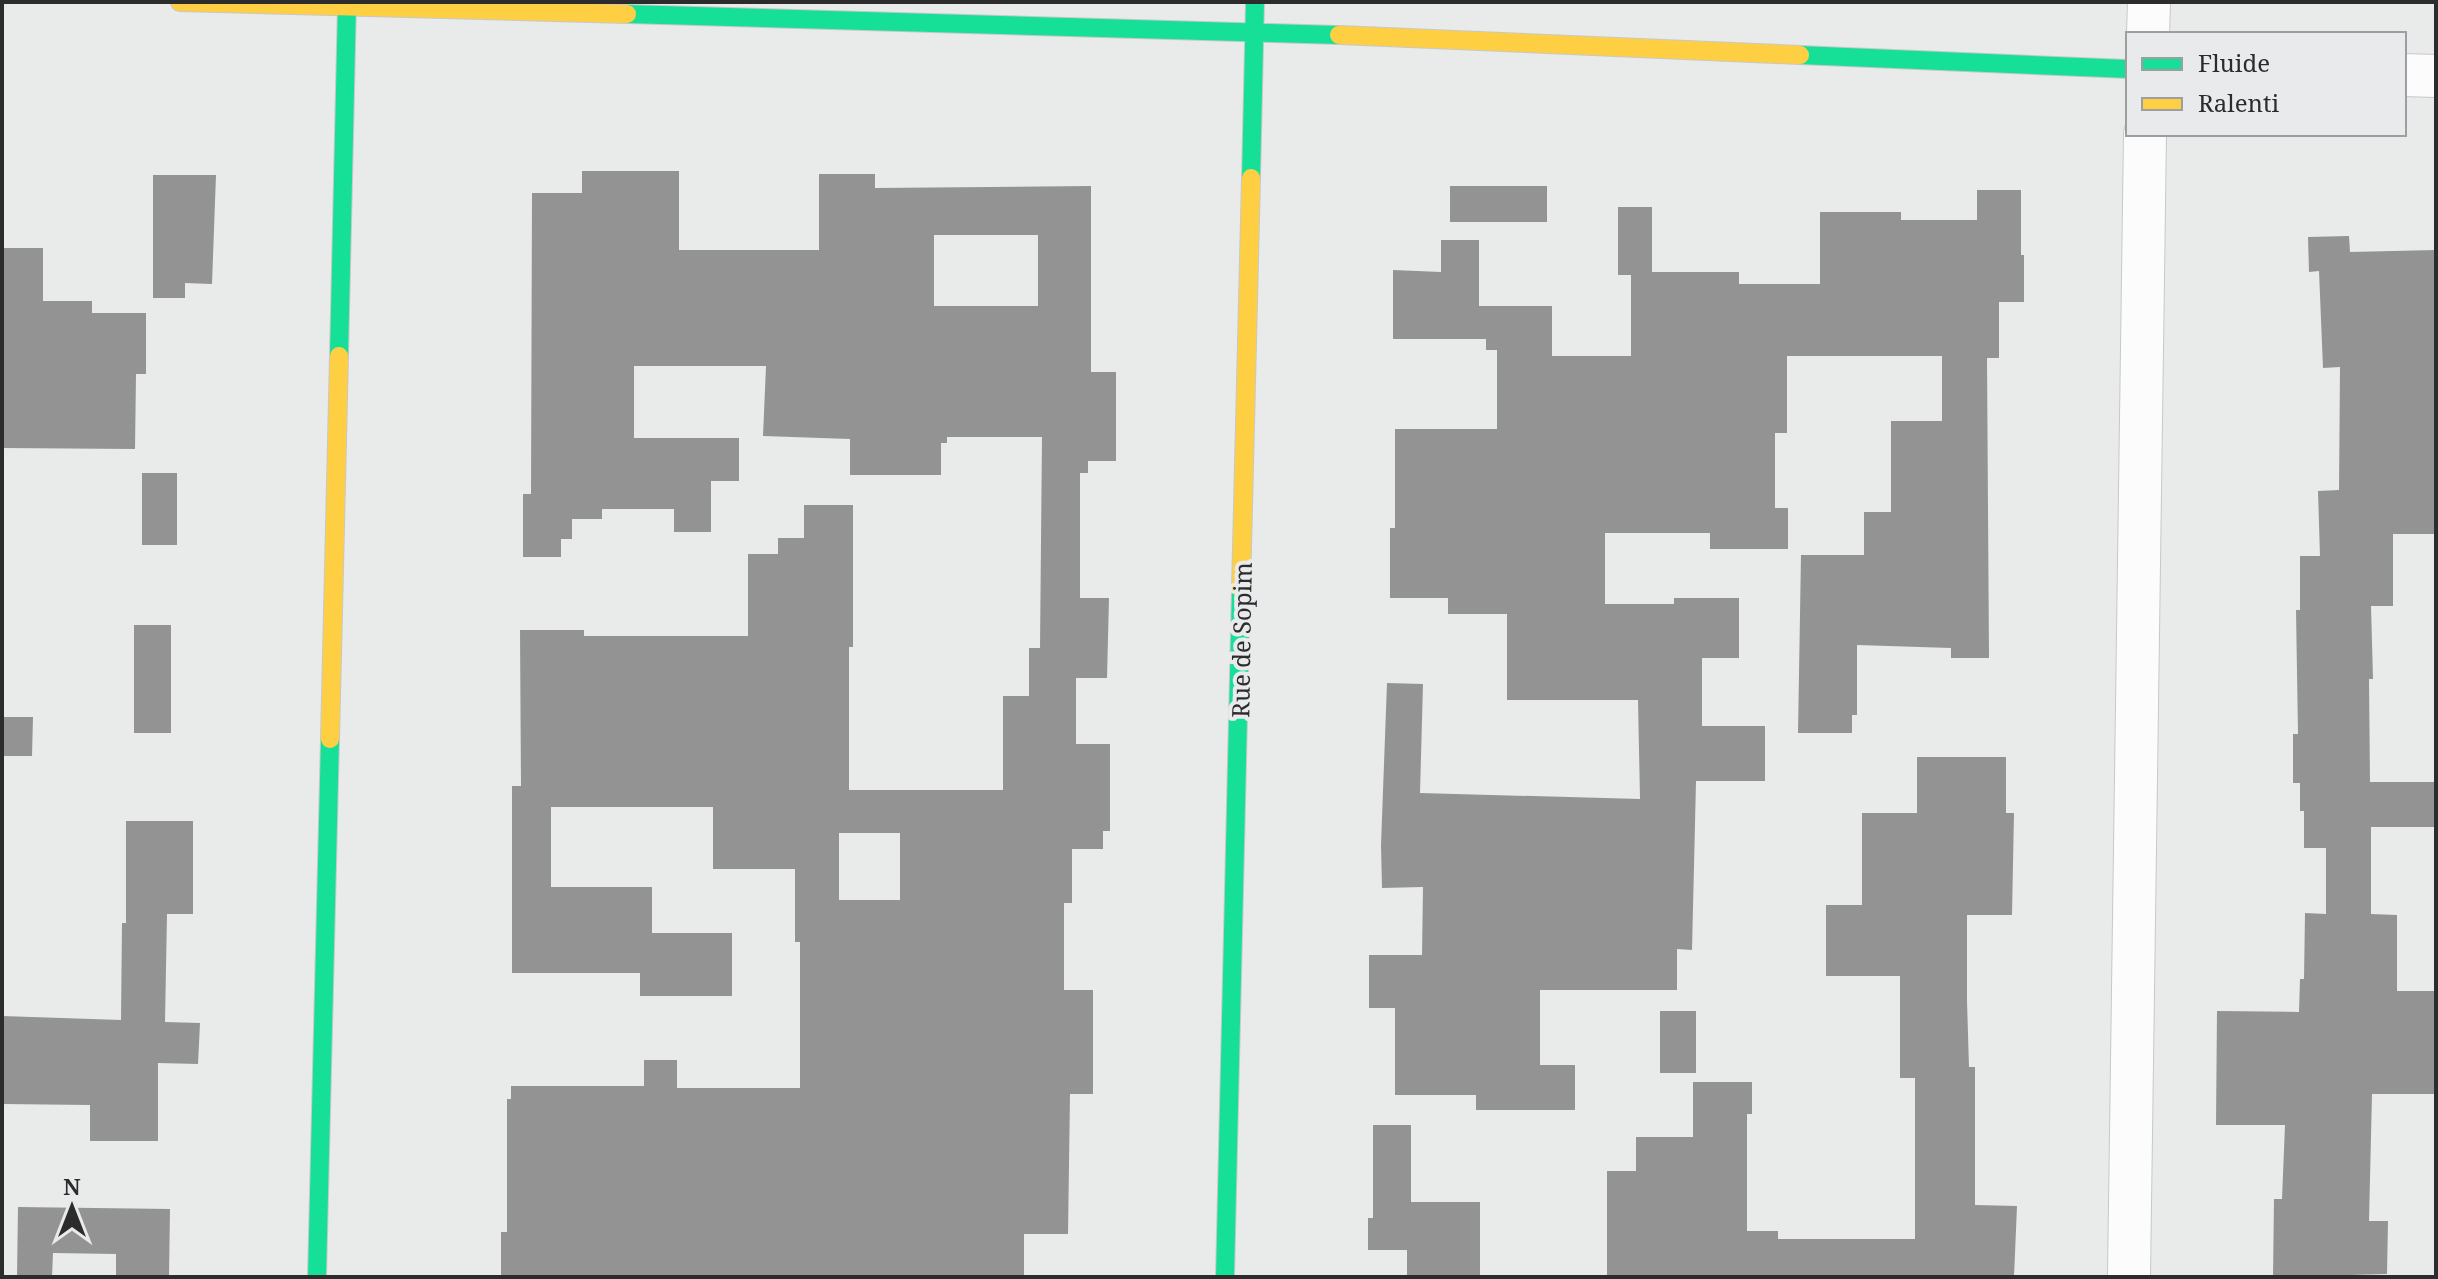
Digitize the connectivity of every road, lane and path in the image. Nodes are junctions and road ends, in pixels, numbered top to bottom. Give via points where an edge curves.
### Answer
1 (180, 2) edge
2 (1255, 2) edge
3 (2149, 2) edge
4 (347, 4) edge
5 (1254, 31) junction
6 (2148, 32) edge
7 (2126, 69) edge
8 (2406, 75) edge
9 (2436, 76) edge
10 (2145, 136) edge
11 (317, 1277) edge
12 (1225, 1277) edge
13 (2129, 1277) edge

1 - 4 street
2 - 5 street, Rue de Sopim
3 - 6 street
4 - 5 street
4 - 11 street
5 - 7 street
5 - 12 street, Rue de Sopim
8 - 9 street
10 - 13 street

